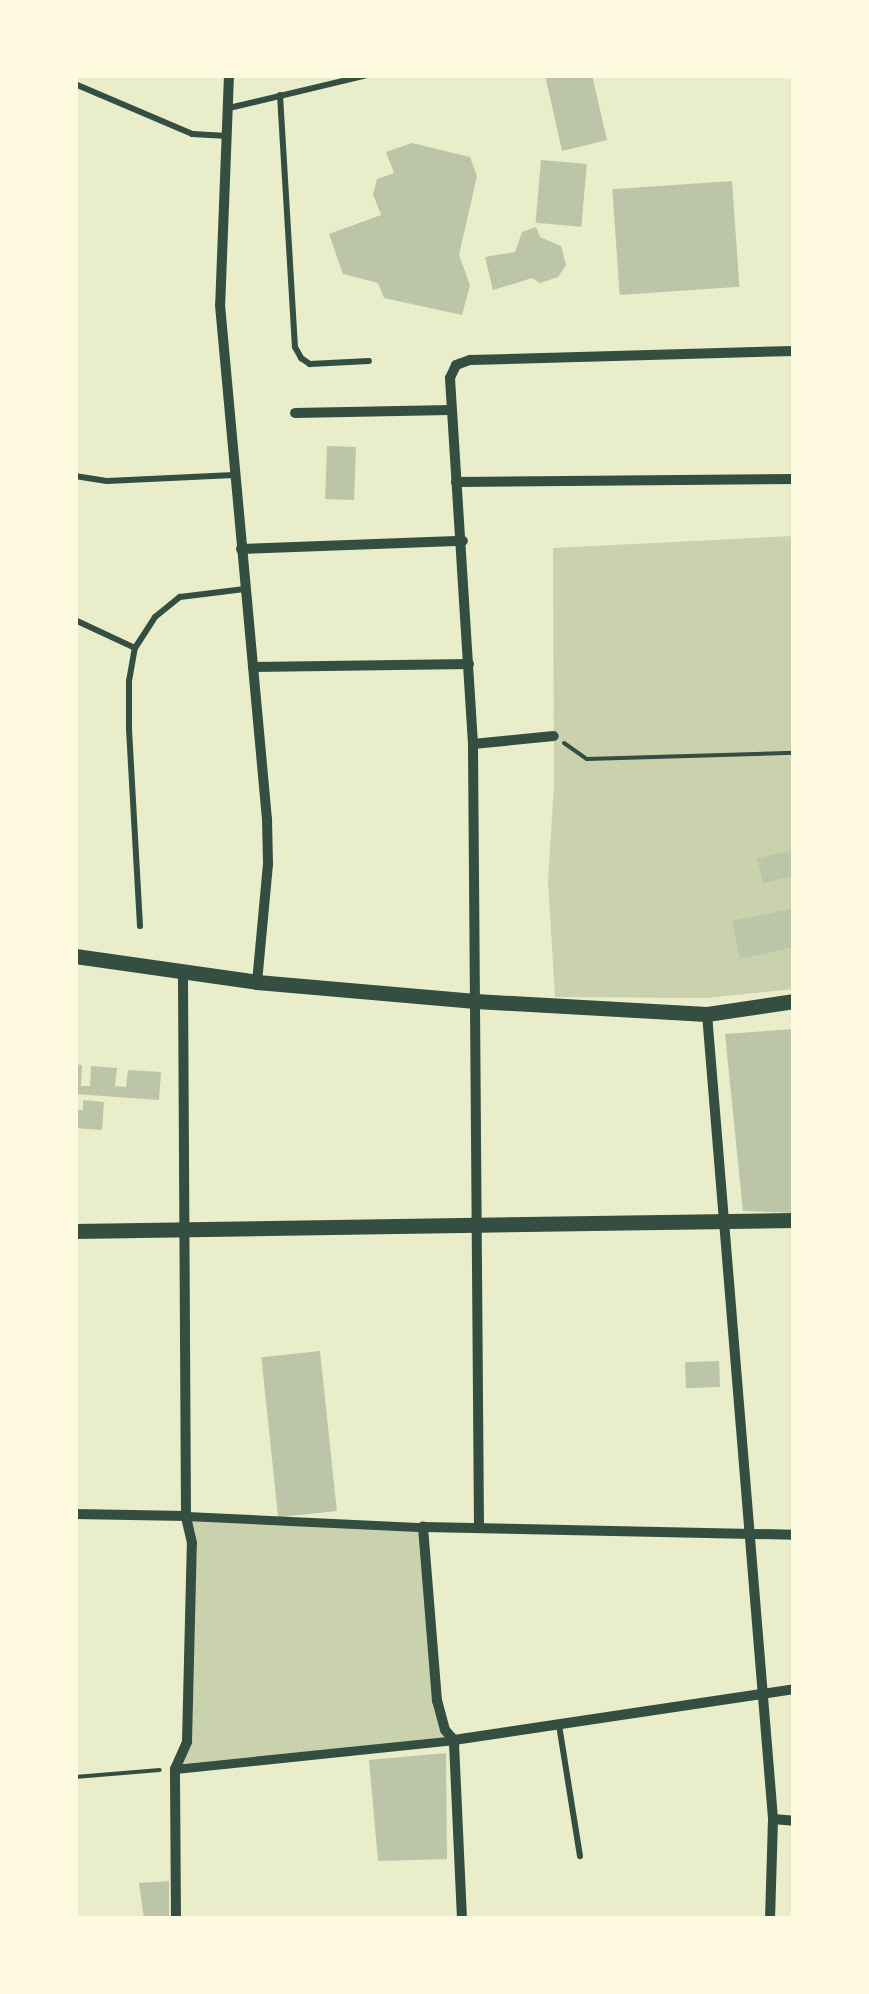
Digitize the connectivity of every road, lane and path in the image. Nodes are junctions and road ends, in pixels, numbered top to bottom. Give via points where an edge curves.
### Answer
1 (229, 75) edge
2 (367, 75) edge
3 (75, 84) edge
4 (280, 95) junction
5 (229, 108) junction
6 (229, 136) junction
7 (794, 351) edge
8 (370, 361) dead end
9 (450, 410) junction
10 (295, 413) dead end
11 (234, 474) junction
12 (75, 476) edge
13 (794, 479) edge
14 (456, 482) junction
15 (463, 542) junction
16 (241, 549) junction
17 (245, 588) junction
18 (75, 620) edge
19 (135, 648) junction
20 (470, 664) junction
21 (253, 667) junction
22 (554, 736) joint
23 (473, 744) junction
24 (794, 752) edge
25 (140, 926) dead end
26 (75, 956) edge
27 (184, 971) junction
28 (257, 982) junction
29 (475, 1001) junction
30 (794, 1001) edge
31 (707, 1014) junction
32 (725, 1218) junction
33 (794, 1220) edge
34 (477, 1223) junction
35 (185, 1229) junction
36 (75, 1231) edge
37 (75, 1514) edge
38 (186, 1516) junction
39 (423, 1527) junction
40 (478, 1528) junction
41 (752, 1532) junction
42 (794, 1535) edge
43 (794, 1689) edge
44 (764, 1694) junction
45 (559, 1724) junction
46 (454, 1740) junction
47 (175, 1768) junction
48 (75, 1777) edge
49 (773, 1818) junction
50 (794, 1821) edge
51 (580, 1856) dead end
52 (176, 1919) edge
53 (462, 1919) edge
54 (770, 1919) edge

1 - 5 street
2 - 4 lane
3 - 6 lane via 192,134
4 - 5 lane
4 - 8 lane via 295,347 310,364
5 - 6 street
6 - 11 street via 220,305
7 - 9 street via 470,360 456,365 450,378
9 - 10 street
9 - 14 street
11 - 12 lane via 107,481
11 - 16 street
13 - 14 street
14 - 15 street
15 - 16 street
15 - 20 street
16 - 17 street
17 - 19 lane via 180,596 155,617
17 - 21 street
18 - 19 lane
19 - 25 lane via 129,728
20 - 21 street
20 - 23 street
21 - 28 street via 268,864
22 - 23 street
22 - 24 path via 587,759
23 - 29 street
26 - 27 street
27 - 28 street
27 - 35 street
28 - 29 street
29 - 31 street
29 - 34 street
30 - 31 street
31 - 32 street
32 - 33 street
32 - 34 street
32 - 41 street
34 - 35 street
34 - 40 street
35 - 36 street
35 - 38 street
37 - 38 street
38 - 39 street
38 - 47 street via 192,1542 187,1742
39 - 40 street
39 - 46 street via 440,1717
40 - 41 street
41 - 42 street
41 - 44 street
43 - 44 street
44 - 45 street
44 - 49 street
45 - 46 street
45 - 51 lane
46 - 47 street
46 - 53 street
47 - 48 path
47 - 52 street
49 - 50 street
49 - 54 street

